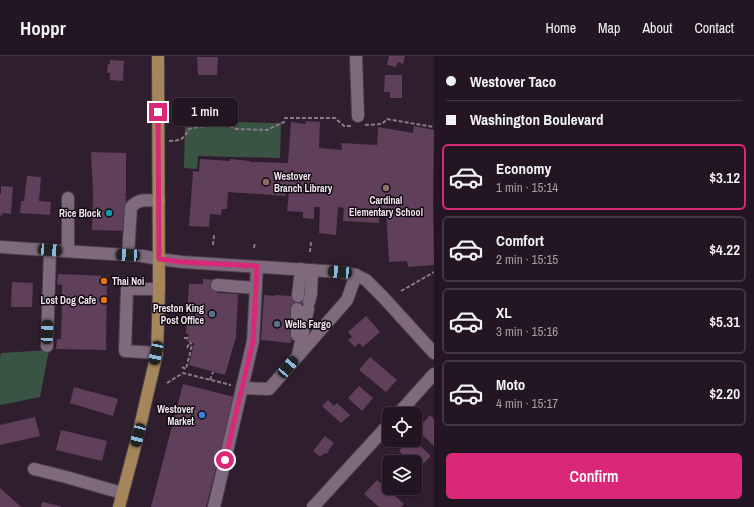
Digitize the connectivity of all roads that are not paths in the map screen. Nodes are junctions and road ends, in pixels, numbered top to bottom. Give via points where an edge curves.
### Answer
1 (158, 56) edge
2 (356, 56) edge
3 (358, 122) road end
4 (68, 198) dead end
5 (159, 201) junction
6 (0, 247) edge
7 (50, 250) junction
8 (68, 251) junction
9 (128, 255) junction
10 (159, 259) junction
11 (257, 266) junction
12 (306, 270) junction
13 (356, 275) junction
14 (217, 285) dead end
15 (256, 288) junction
16 (159, 290) junction
17 (298, 296) dead end
18 (47, 346) dead end
19 (156, 353) junction
20 (434, 353) edge
21 (297, 356) junction
22 (434, 374) edge
23 (242, 388) junction
24 (404, 407) edge
25 (382, 432) edge
26 (34, 469) dead end
27 (122, 493) junction
28 (119, 507) edge
29 (214, 507) edge
30 (313, 507) edge

1 - 5 main road
2 - 3 street
4 - 8 street
5 - 9 street via 144,200 136,202 131,207
5 - 10 main road
6 - 7 street
7 - 8 street
7 - 18 street
8 - 9 street
9 - 10 street
10 - 11 street
10 - 16 main road
11 - 12 street
11 - 15 street
12 - 13 street
12 - 17 street
12 - 21 street via 311,294 305,307
13 - 20 street via 366,280 383,297
13 - 21 street via 347,300
14 - 15 street
15 - 23 street via 253,341
16 - 19 main road
16 - 19 street via 127,289 125,351
19 - 27 main road via 140,428
21 - 23 street via 269,389
22 - 24 street
23 - 29 street
25 - 30 street
26 - 27 street
27 - 28 main road

